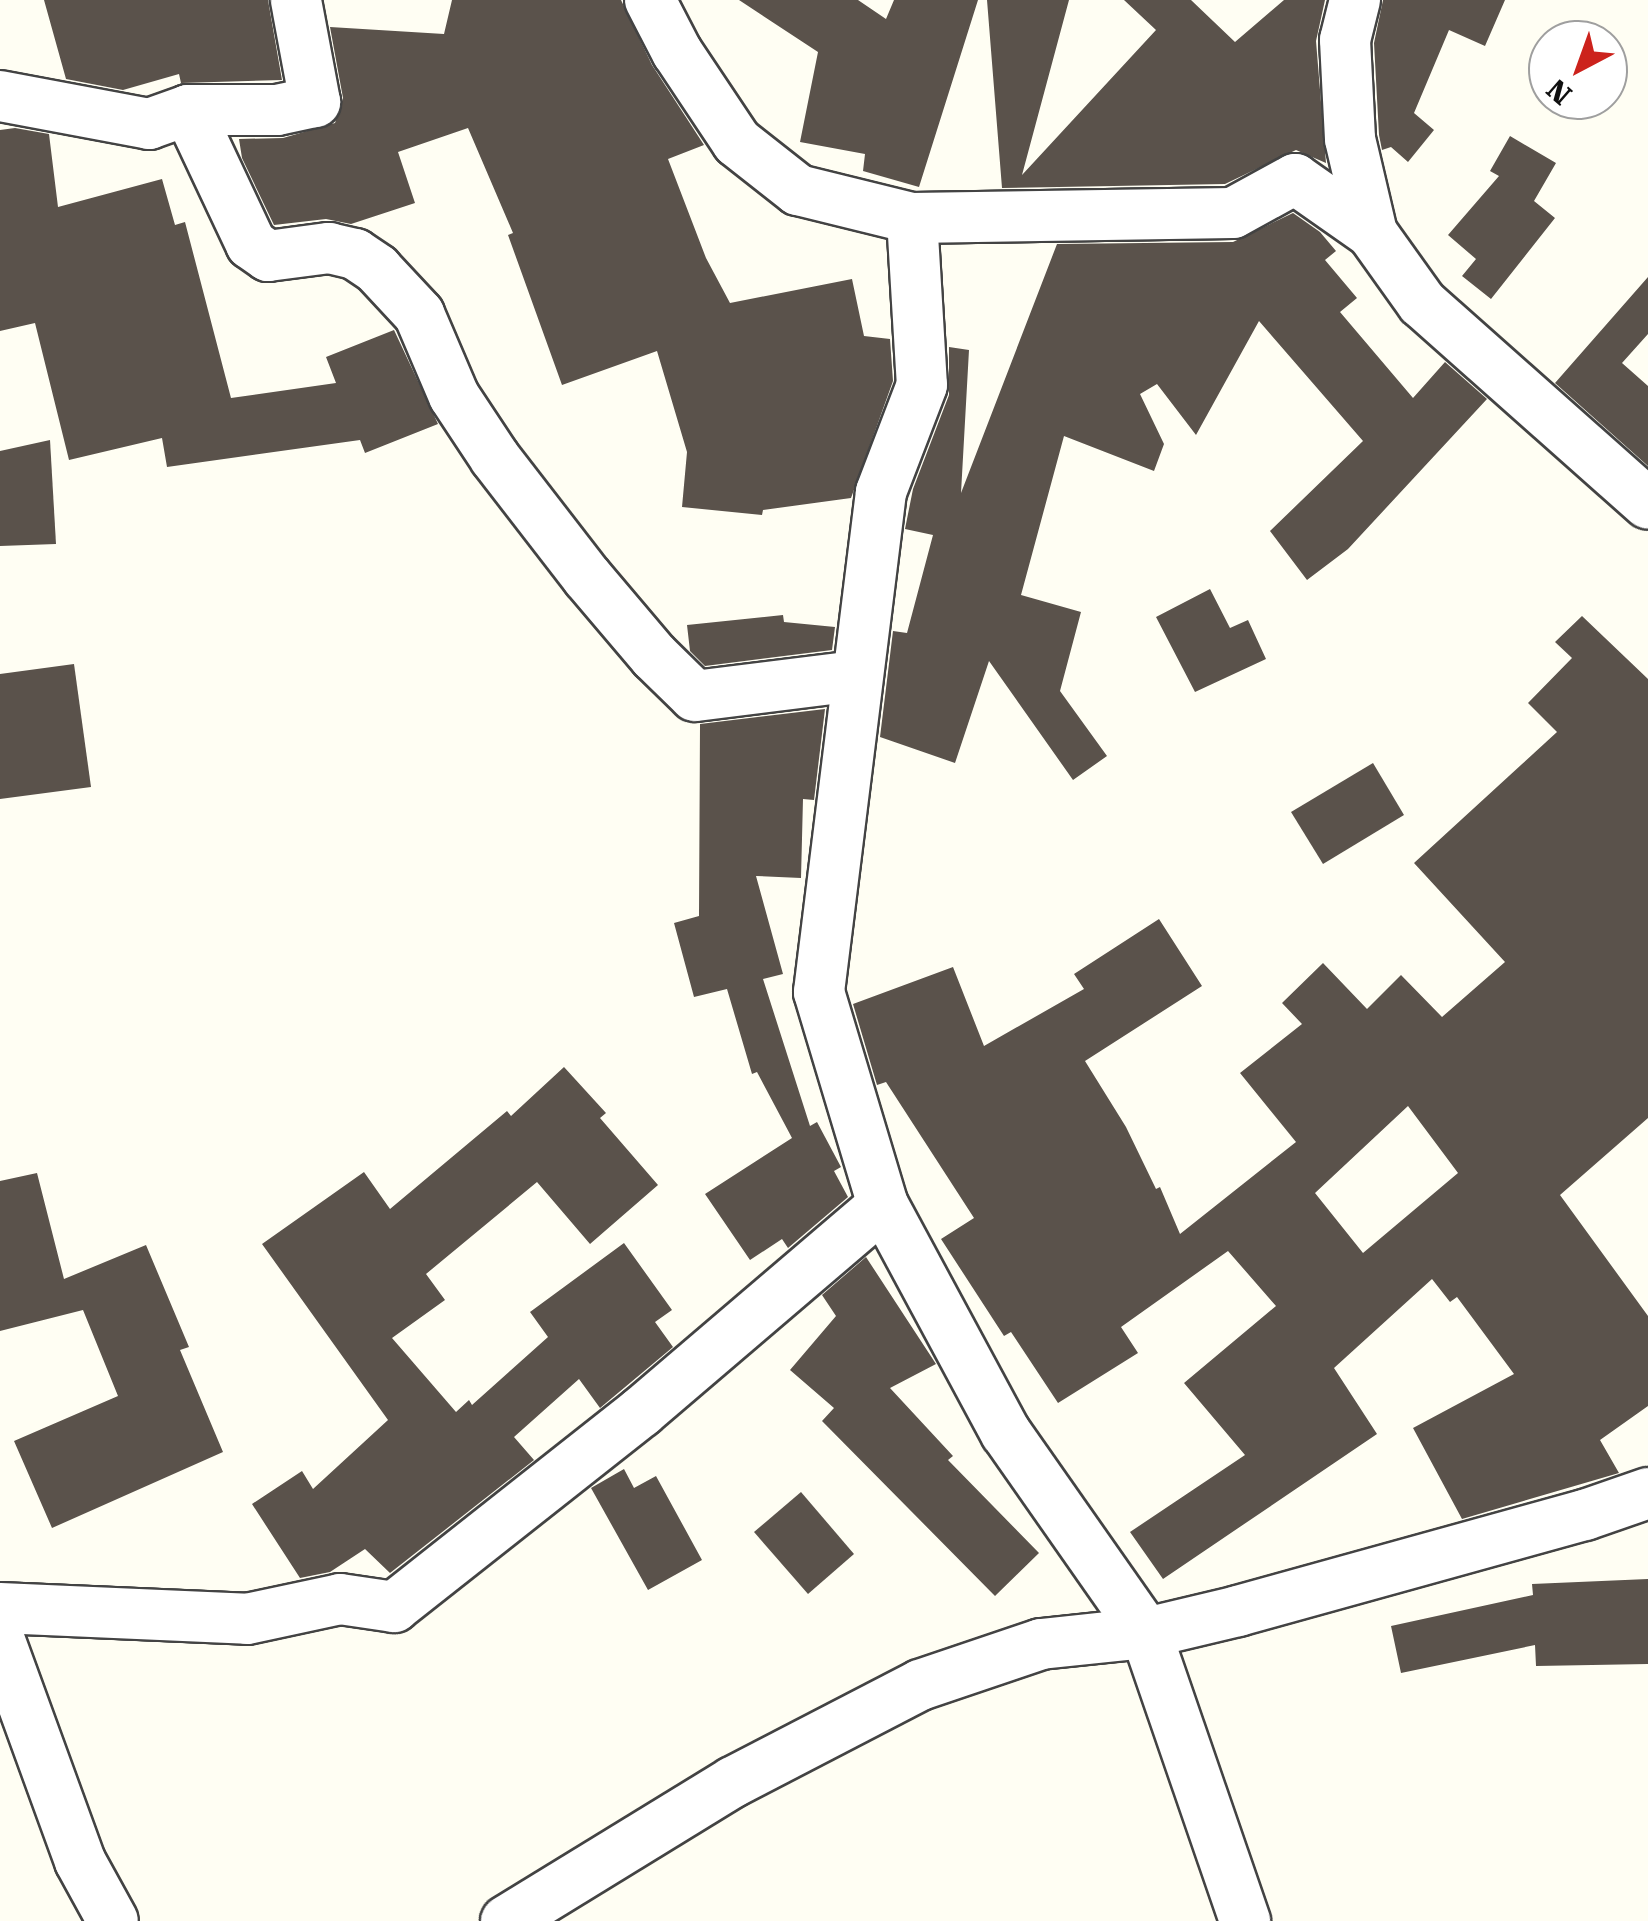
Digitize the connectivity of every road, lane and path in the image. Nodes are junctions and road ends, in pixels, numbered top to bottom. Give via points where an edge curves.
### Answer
1 (296, 0) edge
2 (650, 0) edge
3 (1355, 0) edge
4 (0, 96) edge
5 (188, 110) junction
6 (912, 218) junction
7 (1372, 232) junction
8 (1648, 504) edge
9 (855, 700) junction
10 (883, 1206) junction
11 (1648, 1493) edge
12 (0, 1608) edge
13 (1146, 1633) junction
14 (0, 1641) edge
15 (113, 1921) edge
16 (506, 1921) edge
17 (1245, 1921) edge

1 - 5 street via 315,102 277,110
2 - 6 street via 737,142 798,190
3 - 7 street via 1345,40 1350,139
4 - 5 street via 149,124
5 - 9 street via 251,244 268,256 329,248 355,254 419,314 454,396 495,458 609,603 695,696
6 - 7 street via 1233,213 1295,179
6 - 9 street via 922,385 881,492
7 - 8 street via 1422,303
9 - 10 street via 819,992
10 - 12 street via 641,1412 394,1606 340,1599 247,1620
10 - 13 street via 1006,1433
11 - 13 street
13 - 16 street via 1041,1644 920,1685 732,1782
13 - 17 street
14 - 15 street via 80,1861

